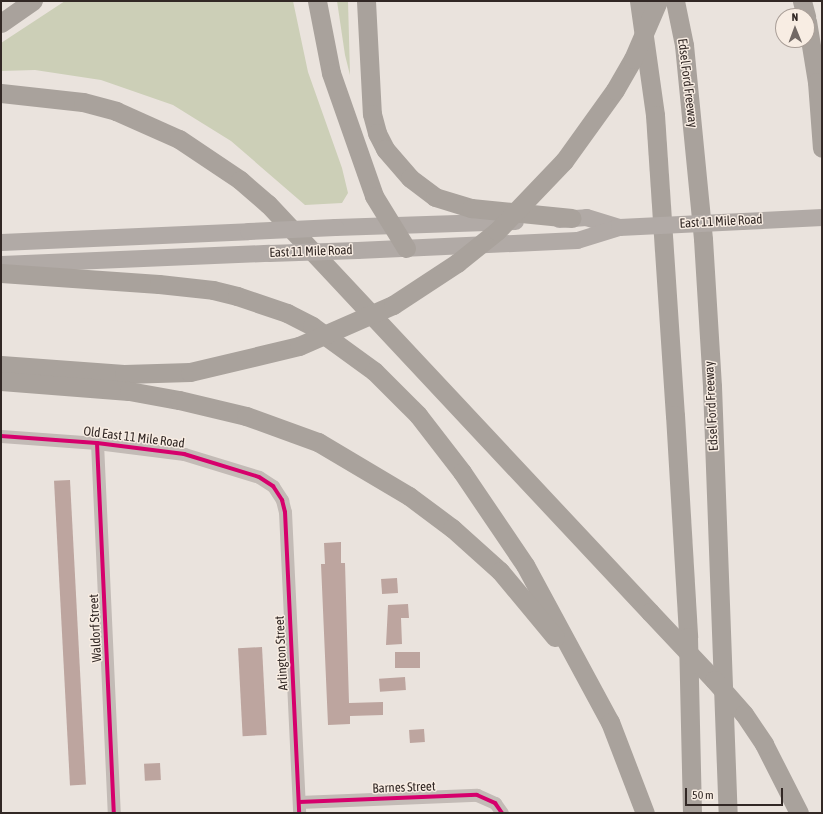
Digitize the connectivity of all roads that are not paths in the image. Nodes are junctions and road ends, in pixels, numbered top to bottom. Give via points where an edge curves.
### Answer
1 (33, 1) edge
2 (317, 1) edge
3 (366, 1) edge
4 (639, 1) edge
5 (658, 1) edge
6 (675, 1) edge
7 (1, 23) edge
8 (812, 48) edge
9 (1, 93) edge
10 (822, 148) edge
11 (822, 217) edge
12 (572, 218) junction
13 (393, 225) junction
14 (619, 227) junction
15 (1, 242) edge
16 (406, 248) junction
17 (1, 264) edge
18 (1, 273) edge
19 (1, 365) edge
20 (1, 381) edge
21 (1, 436) edge
22 (97, 443) junction
23 (278, 493) joint
24 (600, 703) junction
25 (299, 807) edge
26 (114, 813) edge
27 (502, 813) edge
28 (645, 813) edge
29 (692, 813) edge
30 (728, 813) edge
31 (799, 813) edge

1 - 7 highway
2 - 13 highway via 331,73 374,196
3 - 12 highway via 372,114 385,149 410,178 435,197 471,208
4 - 29 highway via 654,115 674,399 688,637
5 - 19 highway, bridge via 633,59 615,90 564,161 497,231 457,263 393,305 299,346 190,372 124,374
6 - 30 highway, Edsel Ford Freeway via 688,85 703,239
8 - 10 highway via 818,82
9 - 31 highway, bridge via 83,102 116,111 179,139 240,180 268,204 744,714 764,744
11 - 14 main road, East 11 Mile Road, bridge
12 - 13 main road, East 11 Mile Road
12 - 14 main road, East 11 Mile Road via 586,217
13 - 15 main road, East 11 Mile Road, bridge
13 - 16 highway
14 - 16 main road, East 11 Mile Road via 577,240
16 - 17 main road, East 11 Mile Road, bridge
18 - 24 highway via 213,290 287,313 348,350 374,371 418,416 462,472 525,565
20 - 24 highway via 129,391 179,400 246,416 318,442 409,496 452,528 500,571 549,629
21 - 22 street, Old East 11 Mile Road
22 - 23 street, Old East 11 Mile Road via 204,458 268,481
22 - 26 street, Waldorf Street
23 - 25 street, Arlington Street via 285,512
24 - 28 highway via 623,752
25 - 27 street, Barnes Street via 477,795 495,803

